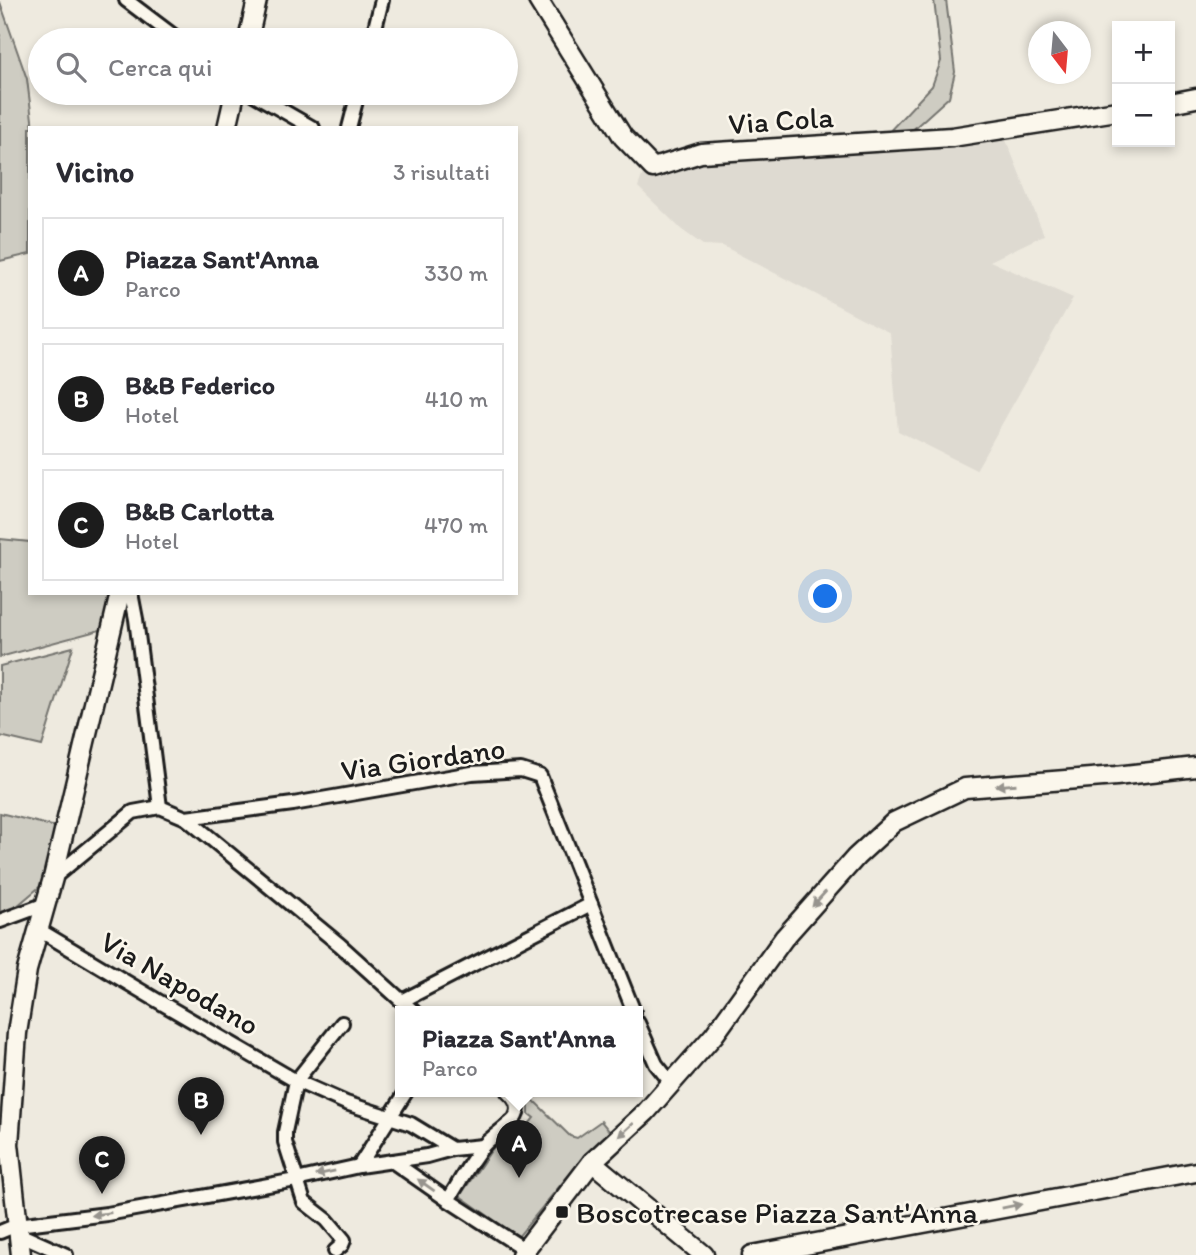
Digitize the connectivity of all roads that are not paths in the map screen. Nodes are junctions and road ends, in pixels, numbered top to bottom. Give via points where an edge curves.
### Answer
1 (126, 0) edge
2 (257, 0) edge
3 (383, 0) edge
4 (538, 0) edge
5 (163, 28) edge
6 (251, 28) edge
7 (375, 28) edge
8 (1196, 98) edge
9 (1175, 102) edge
10 (232, 105) edge
11 (273, 105) edge
12 (355, 105) edge
13 (1112, 112) edge
14 (227, 126) edge
15 (310, 126) edge
16 (350, 126) edge
17 (120, 595) edge
18 (131, 595) edge
19 (1196, 766) edge
20 (1196, 774) edge
21 (1036, 783) junction
22 (160, 807) junction
23 (186, 818) junction
24 (53, 878) junction
25 (47, 904) junction
26 (591, 904) junction
27 (0, 921) edge
28 (39, 930) junction
29 (401, 1001) junction
30 (407, 1006) edge
31 (632, 1006) edge
32 (342, 1023) dead end
33 (643, 1034) edge
34 (296, 1081) junction
35 (672, 1084) junction
36 (403, 1097) edge
37 (514, 1097) edge
38 (390, 1117) junction
39 (484, 1146) junction
40 (452, 1149) junction
41 (392, 1161) junction
42 (592, 1162) junction
43 (359, 1166) junction
44 (1196, 1172) edge
45 (296, 1180) junction
46 (448, 1200) junction
47 (7, 1230) edge
48 (335, 1251) dead end
49 (523, 1252) edge
50 (21, 1255) edge
51 (66, 1255) edge
52 (704, 1255) edge
53 (752, 1255) edge

1 - 5 street
2 - 6 street
3 - 7 street
4 - 13 street, Via Cola via 623,137 653,167 701,153 952,137
8 - 9 street
10 - 14 street
11 - 15 street
12 - 16 street
17 - 24 street
18 - 22 street
19 - 21 street
20 - 21 street via 1071,787
21 -> 35 street via 965,788 894,822 784,938
22 - 23 street
22 - 24 street via 133,812
23 - 26 street, Via Giordano via 472,773 521,770 540,776
23 - 29 street
24 - 25 street
25 - 27 street
25 - 28 street
26 - 29 street
26 - 31 street, Via Giordano
28 - 34 street, Via Napodano
28 - 47 street via 17,1033
29 - 30 street
32 - 34 street
33 - 35 street via 656,1064
34 - 38 street, Via Napodano
34 - 45 street via 285,1142
35 -> 42 street
36 - 38 street
37 - 39 street via 516,1119
38 - 40 street, Via Napodano
38 - 43 street
39 - 40 street
39 - 46 street
40 - 41 street
41 - 43 street
46 -> 41 street
42 - 49 street
42 - 52 street
43 -> 45 street
53 -> 44 street
45 -> 47 street
45 - 48 street via 304,1202 344,1240
46 - 49 street
47 - 50 street
47 - 51 street

